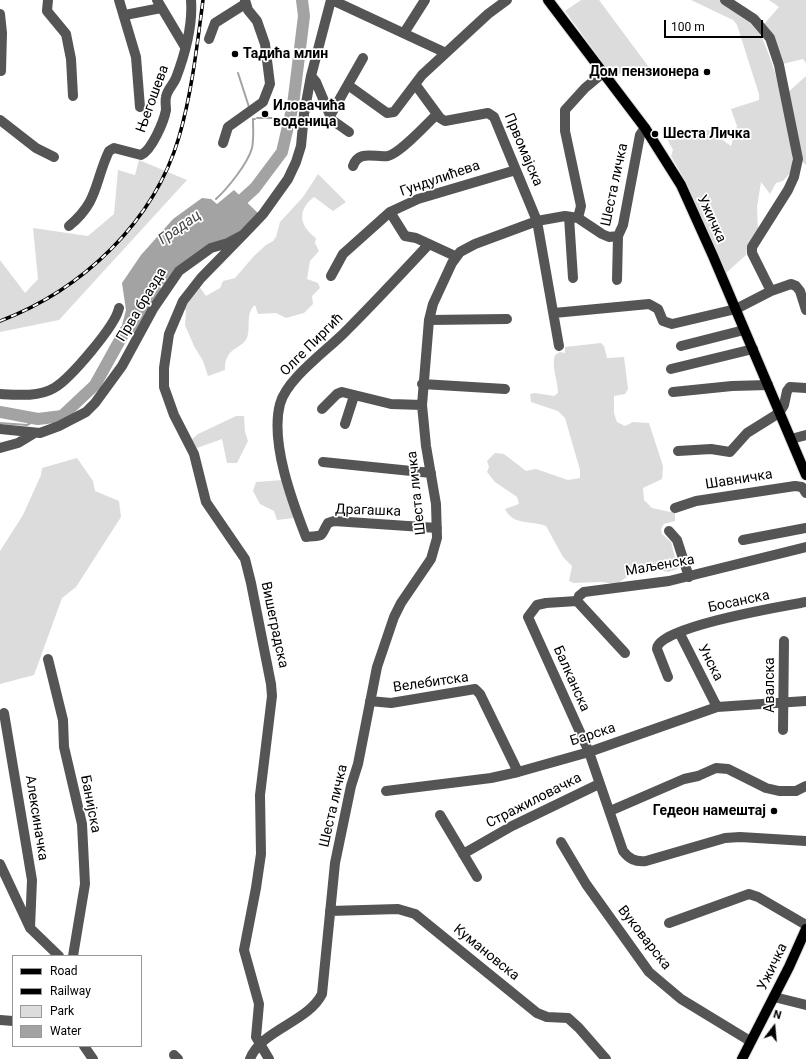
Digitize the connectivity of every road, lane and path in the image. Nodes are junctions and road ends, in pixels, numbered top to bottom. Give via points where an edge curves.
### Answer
1 (48, 0) edge
2 (119, 0) edge
3 (192, 0) edge
4 (331, 0) edge
5 (425, 0) edge
6 (508, 0) edge
7 (548, 0) edge
8 (725, 0) edge
9 (245, 2) edge
10 (159, 4) edge
11 (0, 14) edge
12 (125, 15) junction
13 (404, 33) junction
14 (209, 39) dead end
15 (185, 47) junction
16 (446, 53) junction
17 (363, 58) dead end
18 (1, 71) dead end
19 (603, 73) junction
20 (311, 76) junction
21 (415, 84) junction
22 (348, 85) junction
23 (73, 96) dead end
24 (140, 107) dead end
25 (437, 114) junction
26 (330, 116) junction
27 (0, 120) edge
28 (645, 128) junction
29 (349, 132) dead end
30 (223, 143) dead end
31 (54, 158) dead end
32 (352, 166) dead end
33 (516, 170) junction
34 (390, 212) junction
35 (574, 217) junction
36 (538, 221) junction
37 (69, 226) dead end
38 (243, 235) junction
39 (618, 236) junction
40 (429, 244) junction
41 (456, 256) junction
42 (331, 276) dead end
43 (573, 278) dead end
44 (618, 280) dead end
45 (771, 291) junction
46 (805, 300) edge
47 (119, 308) dead end
48 (736, 309) junction
49 (806, 310) edge
50 (554, 313) junction
51 (429, 320) junction
52 (507, 320) dead end
53 (744, 330) junction
54 (559, 346) dead end
55 (681, 346) dead end
56 (753, 350) junction
57 (671, 369) dead end
58 (422, 384) junction
59 (768, 385) junction
60 (806, 388) edge
61 (505, 390) dead end
62 (673, 392) dead end
63 (0, 394) edge
64 (354, 396) junction
65 (422, 405) junction
66 (322, 409) dead end
67 (779, 413) junction
68 (345, 424) dead end
69 (5, 430) edge
70 (33, 434) junction
71 (806, 435) edge
72 (791, 439) junction
73 (11, 445) junction
74 (0, 448) edge
75 (678, 451) dead end
76 (323, 462) dead end
77 (431, 473) junction
78 (806, 475) edge
79 (806, 493) edge
80 (674, 508) dead end
81 (437, 528) junction
82 (806, 528) edge
83 (669, 531) dead end
84 (306, 537) joint
85 (743, 540) dead end
86 (806, 547) edge
87 (689, 577) junction
88 (577, 601) junction
89 (806, 602) edge
90 (528, 617) joint
91 (679, 632) junction
92 (784, 641) dead end
93 (626, 653) dead end
94 (48, 659) dead end
95 (668, 677) dead end
96 (370, 701) junction
97 (806, 701) edge
98 (784, 702) junction
99 (717, 707) junction
100 (4, 713) dead end
101 (783, 730) dead end
102 (589, 752) junction
103 (518, 772) junction
104 (599, 784) junction
105 (806, 786) edge
106 (386, 791) dead end
107 (610, 811) junction
108 (440, 815) dead end
109 (806, 841) edge
110 (561, 842) dead end
111 (463, 854) junction
112 (0, 864) edge
113 (477, 877) dead end
114 (330, 911) junction
115 (669, 923) dead end
116 (806, 925) edge
117 (30, 928) junction
118 (806, 929) edge
119 (58, 955) edge
120 (73, 955) edge
121 (774, 997) junction
122 (806, 1005) edge
123 (0, 1020) edge
124 (12, 1021) edge
125 (750, 1040) junction
126 (260, 1044) junction
127 (85, 1047) edge
128 (92, 1059) edge
129 (250, 1059) edge
130 (269, 1059) edge
131 (606, 1059) edge
132 (742, 1059) edge

1 - 23 street via 47,11 66,34 71,59
2 - 12 street
3 - 15 street, Његошева
4 - 13 street
4 - 20 street, Прва бразда
5 - 13 street
6 - 16 street via 488,14
7 - 19 main road, Ужичка
8 - 45 street via 754,19 770,38 780,65 798,159 788,190 752,250
9 - 14 street via 215,23
9 - 30 street via 248,10 258,21 265,44 270,84 262,102 228,127
10 - 12 street
10 - 15 street
11 - 18 street
12 - 24 street via 136,57
13 - 16 street
15 - 37 street, Његошева via 174,82 166,97 166,111 146,153 141,155 114,148 109,151 90,203 82,215
16 - 21 street
17 - 22 street
19 - 28 main road, Ужичка
19 - 35 street via 565,110 564,131 581,206
20 - 26 street
20 - 38 street, Прва бразда via 301,146 296,162 288,179 263,214
21 - 22 street via 391,114
21 - 25 street
22 - 26 street
25 - 32 street via 398,150 387,156 363,156
25 - 33 street, Првомајска via 445,121 492,114
26 - 29 street
27 - 31 street via 36,148
28 - 39 street, Шеста личка via 640,135 623,225
28 - 48 main road, Ужичка via 680,185
33 - 34 street, Гундулићева via 418,199
33 - 36 street, Првомајска
34 - 40 street via 403,235
34 - 42 street, Гундулићева via 343,254
35 - 36 street
35 - 39 street, Шеста личка via 602,234
35 - 43 street
36 - 41 street via 475,244
36 - 50 street, Првомајска
38 - 70 street, Прва бразда via 211,248 179,271 153,309 122,366 86,412 46,432
38 - 126 street, Вишеградска via 201,278 183,301 169,334 163,376 168,402 194,454 206,502 245,559 271,684 272,696 260,796 261,854 244,950 259,1004 256,1034
39 - 44 street
40 - 41 street
40 - 84 street, Олге Пиргић via 346,331 302,371 282,399 277,429 285,478
41 - 51 street, Шеста личка via 433,304
45 - 46 street via 791,284 800,291
45 - 48 street
46 - 49 street
47 - 63 street via 103,335 73,371 54,388 33,394
48 - 50 street via 672,324 664,321 653,305
48 - 53 main road, Ужичка
50 - 54 street, Првомајска
51 - 52 street
51 - 58 street, Шеста личка
53 - 55 street
53 - 56 main road, Ужичка
56 - 57 street
56 - 59 main road, Ужичка
58 - 61 street
58 - 65 street, Шеста личка
59 - 62 street
59 - 67 main road, Ужичка
60 - 67 street via 790,386
64 - 65 street via 391,404
64 - 66 street via 339,393
64 - 68 street
65 - 77 street, Шеста личка
67 - 72 main road, Ужичка
67 - 75 street via 747,433 730,452 711,449
69 - 70 street, Прва бразда
69 - 73 street
70 - 73 street
71 - 72 street
72 - 78 main road, Ужичка
73 - 74 street
76 - 77 street
77 - 81 street, Шеста личка
79 - 80 street, Шавничка via 802,487 795,486 696,501
81 - 84 street, Драгашка via 334,520 328,523 321,536
81 - 96 street, Шеста личка via 431,559 394,617 377,667
82 - 85 street
83 - 87 street via 677,540
86 - 87 street, Маљенска
87 - 88 street, Маљенска via 584,592
88 - 90 street, Маљенска via 537,605
88 - 93 street
89 - 91 street, Босанска via 721,620
90 - 102 street, Балканска
91 - 95 street, Босанска via 661,640 657,645
91 - 99 street, Унска
92 - 98 street, Авалска
94 - 120 street, Банијска via 63,720 64,747 82,824 85,884
96 - 103 street, Велебитска via 391,703 475,689 480,694
96 - 114 street, Шеста личка via 334,863
97 - 98 street, Барска
98 - 99 street, Барска
98 - 101 street, Авалска
99 - 102 street, Барска
100 - 117 street, Алексиначка via 32,880
102 - 103 street, Барска
102 - 104 street, Балканска
103 - 106 street, Барска via 491,778
104 - 107 street, Стражиловачка
104 - 111 street, Стражиловачка via 512,826
105 - 107 street via 796,791 779,791 766,788 728,769 716,768
107 - 109 street, Стражиловачка via 623,850 628,857 636,861 646,861 732,837
108 - 111 street
110 - 125 street, Вуковарска via 586,884 649,972 681,1000
111 - 113 street
112 - 117 street
114 - 126 street, Шеста личка via 322,994 314,1005
114 - 131 street, Кумановска via 398,909 415,914 537,1013 547,1017 568,1018
115 - 116 street via 749,894
117 - 119 street
118 - 121 main road, Ужичка
121 - 122 street
121 - 125 main road, Ужичка
123 - 124 street
125 - 132 main road, Ужичка
126 - 129 street
126 - 130 street
127 - 128 street

